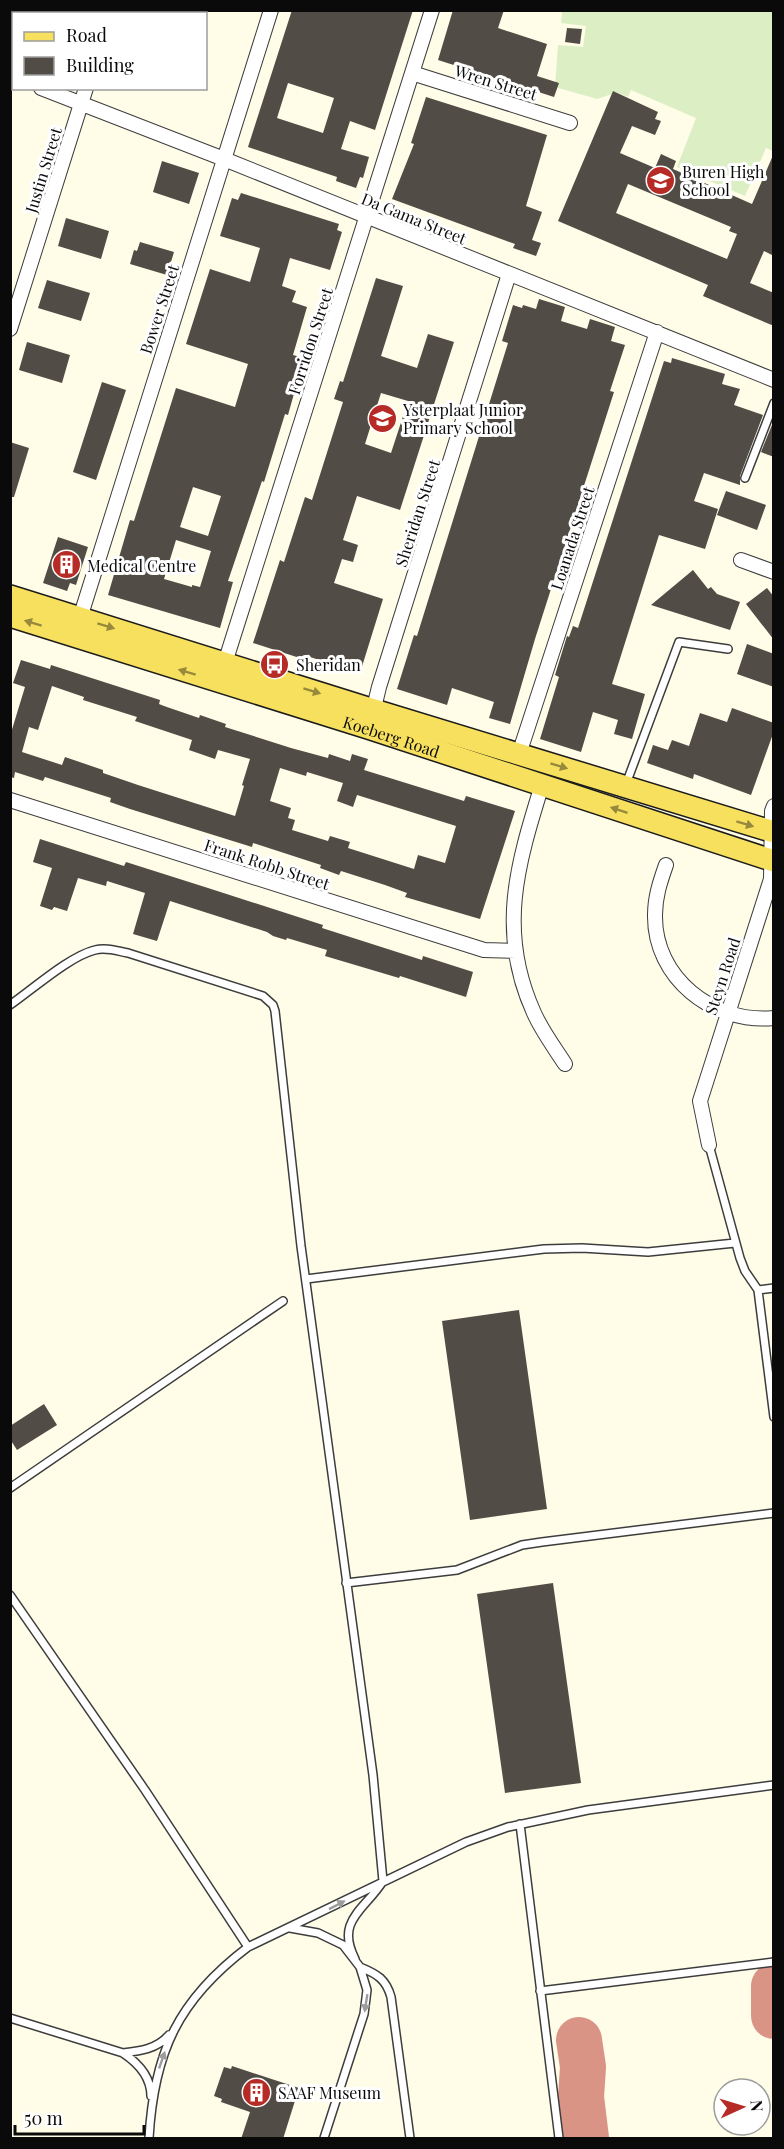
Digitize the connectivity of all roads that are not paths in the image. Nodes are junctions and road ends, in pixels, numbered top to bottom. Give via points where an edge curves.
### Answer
1 (271, 10) edge
2 (432, 10) edge
3 (412, 73) junction
4 (46, 90) edge
5 (85, 90) edge
6 (81, 104) junction
7 (570, 123) dead end
8 (224, 159) junction
9 (367, 217) junction
10 (509, 274) junction
11 (10, 329) edge
12 (657, 332) junction
13 (774, 380) edge
14 (774, 403) edge
15 (745, 478) dead end
16 (741, 560) dead end
17 (774, 572) edge
18 (10, 596) edge
19 (10, 616) edge
20 (80, 618) junction
21 (728, 649) dead end
22 (222, 672) junction
23 (371, 719) junction
24 (519, 754) junction
25 (542, 785) junction
26 (625, 787) junction
27 (10, 800) edge
28 (774, 806) edge
29 (773, 832) edge
30 (773, 861) edge
31 (666, 865) dead end
32 (516, 951) junction
33 (10, 1005) edge
34 (728, 1012) junction
35 (774, 1018) edge
36 (565, 1064) dead end
37 (709, 1145) joint
38 (735, 1243) junction
39 (306, 1279) junction
40 (774, 1288) edge
41 (758, 1290) junction
42 (283, 1301) dead end
43 (774, 1418) edge
44 (10, 1488) edge
45 (774, 1513) edge
46 (346, 1583) junction
47 (10, 1595) edge
48 (774, 1785) edge
49 (520, 1824) junction
50 (383, 1881) junction
51 (290, 1928) junction
52 (248, 1947) junction
53 (355, 1959) junction
54 (774, 1962) edge
55 (360, 1967) junction
56 (540, 1991) junction
57 (10, 2018) edge
58 (176, 2026) junction
59 (123, 2053) junction
60 (151, 2105) junction
61 (149, 2139) edge
62 (324, 2139) edge
63 (410, 2139) edge
64 (559, 2139) edge

1 - 8 street, Bower Street
2 - 3 street, Forridon Street
3 - 7 street, Wren Street
3 - 9 street, Forridon Street
4 - 6 street, Da Gama Street
5 - 6 street, Justin Street
6 - 8 street, Da Gama Street
6 - 11 street, Justin Street
8 - 9 street, Da Gama Street
8 - 20 street, Bower Street
9 - 10 street, Da Gama Street
9 - 22 street, Forridon Street
10 - 12 street, Da Gama Street
10 - 23 street, Sheridan Street
12 - 13 street, Da Gama Street
12 - 24 street, Loanada Street
14 - 15 lane
16 - 17 street
18 - 20 main road, Koeberg Road
22 -> 19 main road, Koeberg Road
20 -> 22 main road, Koeberg Road
21 - 26 lane via 679,642
22 - 23 main road, Koeberg Road
23 - 24 main road, Koeberg Road
23 - 25 main road, Koeberg Road
24 -> 26 main road, Koeberg Road
30 -> 25 main road, Koeberg Road
25 - 32 street via 515,887
26 -> 29 main road, Koeberg Road
27 - 32 street, Frank Robb Street via 484,950
28 - 29 street, Steyn Road
29 - 30 street, Steyn Road
30 - 34 street, Steyn Road via 771,879
31 - 34 street via 657,890 655,917 659,943 670,968 686,988 707,1005
32 - 36 street via 534,1012
33 - 39 lane via 78,956 110,949 268,1000 277,1024
34 - 35 street via 757,1020
34 - 37 street, Steyn Road via 700,1101
37 - 38 lane
38 - 39 lane via 648,1252 544,1250
38 - 41 lane via 745,1271
39 - 46 lane
40 - 41 lane
41 - 43 lane
42 - 44 lane
45 - 46 lane via 522,1545 457,1570
46 - 50 lane via 373,1775
47 - 52 lane
48 - 49 lane via 588,1810
49 - 50 lane via 466,1842
49 - 56 lane
51 -> 50 lane
50 - 53 lane via 350,1923 349,1944
51 - 52 lane
51 - 53 lane via 327,1937 343,1945
52 - 58 lane via 201,1988
53 - 55 lane
54 - 56 lane
55 -> 62 lane via 366,1984 366,2003
55 - 63 lane via 380,1977 391,1997
56 - 64 lane
57 - 59 lane
58 - 59 lane via 154,2047
60 -> 58 lane via 160,2062
59 - 60 lane via 146,2074
60 - 61 lane

